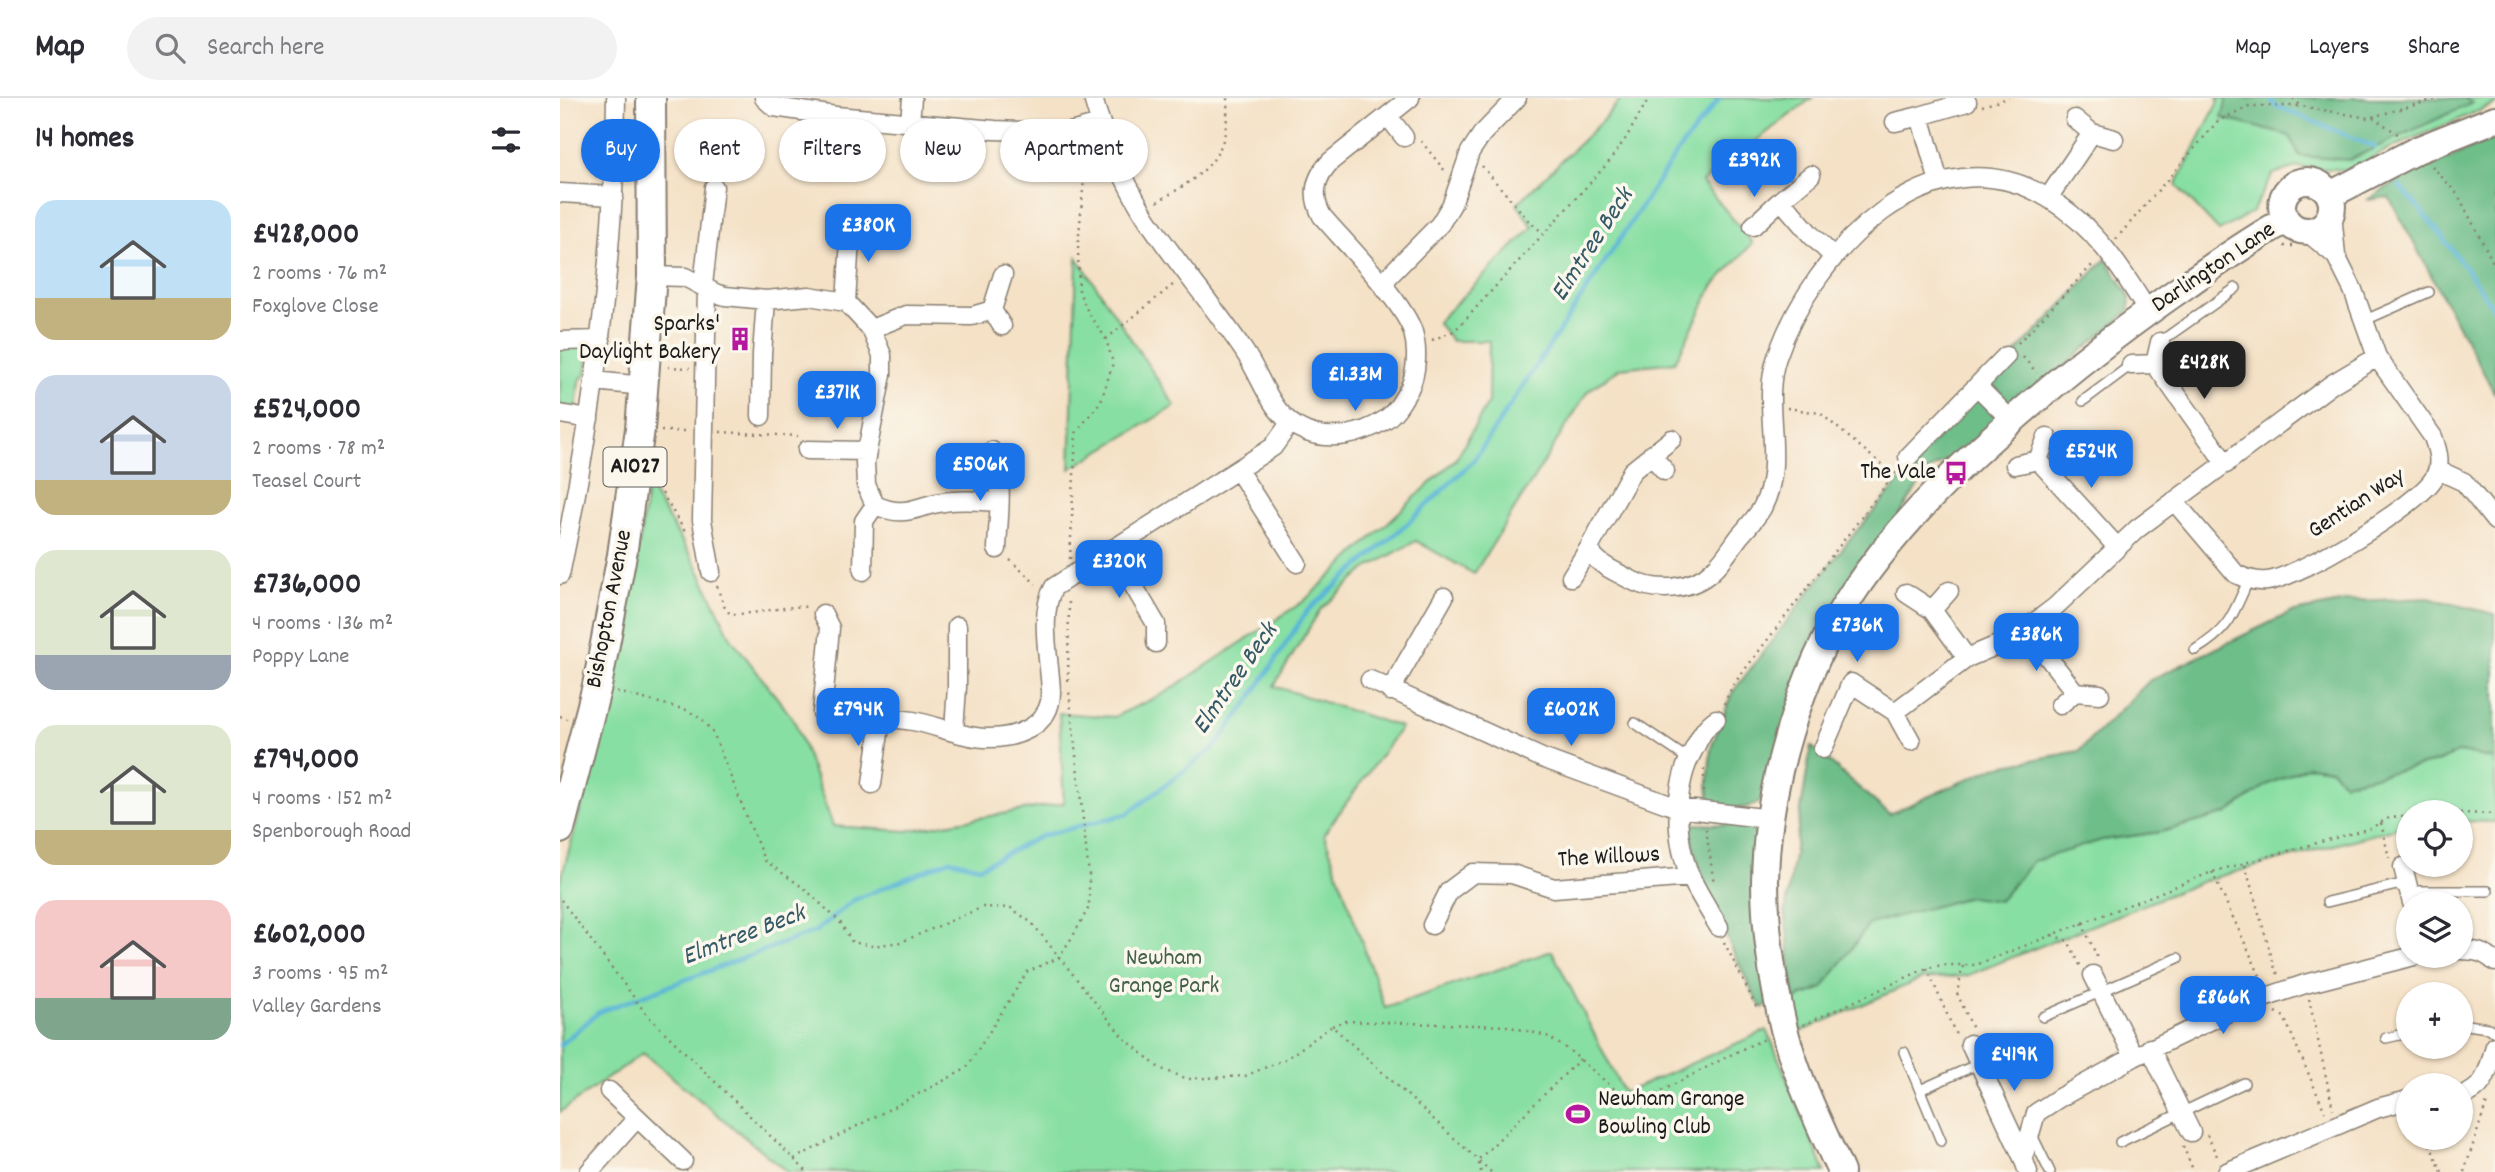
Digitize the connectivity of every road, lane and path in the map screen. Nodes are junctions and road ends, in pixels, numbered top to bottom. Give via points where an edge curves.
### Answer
1 (616, 98) edge
2 (651, 98) edge
3 (764, 98) edge
4 (912, 98) edge
5 (1093, 98) edge
6 (1227, 98) edge
7 (1410, 98) edge
8 (1517, 98) edge
9 (1649, 98) edge
10 (2009, 98) edge
11 (2293, 98) edge
12 (2440, 98) edge
13 (1967, 102) joint
14 (2301, 106) junction
15 (1388, 116) junction
16 (1920, 116) junction
17 (2373, 117) junction
18 (910, 119) edge
19 (1094, 119) edge
20 (2075, 119) dead end
21 (2495, 119) edge
22 (900, 121) edge
23 (1895, 122) dead end
24 (2092, 133) junction
25 (1404, 136) joint
26 (2114, 139) dead end
27 (2417, 149) junction
28 (1470, 152) junction
29 (1811, 175) dead end
30 (1087, 182) edge
31 (1126, 182) edge
32 (1939, 182) junction
33 (714, 187) dead end
34 (1458, 187) junction
35 (560, 193) edge
36 (614, 196) junction
37 (2048, 198) junction
38 (1781, 200) junction
39 (2331, 204) junction
40 (1143, 211) junction
41 (851, 224) dead end
42 (1753, 226) dead end
43 (2296, 226) junction
44 (1543, 233) junction
45 (2107, 249) junction
46 (2336, 256) junction
47 (1834, 257) junction
48 (2495, 266) edge
49 (1188, 274) junction
50 (1003, 275) dead end
51 (652, 276) junction
52 (705, 286) junction
53 (2236, 288) dead end
54 (1386, 290) junction
55 (2428, 292) dead end
56 (766, 300) junction
57 (846, 302) junction
58 (992, 310) junction
59 (2148, 312) junction
60 (2363, 321) junction
61 (1002, 326) dead end
62 (871, 329) junction
63 (1107, 339) junction
64 (560, 341) edge
65 (601, 341) junction
66 (2160, 342) joint
67 (1416, 345) junction
68 (2010, 351) junction
69 (2377, 357) junction
70 (2155, 364) junction
71 (2131, 365) joint
72 (668, 367) dead end
73 (705, 368) junction
74 (2040, 376) dead end
75 (594, 381) junction
76 (644, 386) junction
77 (1977, 386) junction
78 (2083, 401) dead end
79 (1770, 406) junction
80 (560, 414) edge
81 (761, 416) dead end
82 (589, 419) junction
83 (2011, 420) junction
84 (1290, 423) junction
85 (661, 431) dead end
86 (703, 432) junction
87 (2047, 437) dead end
88 (1672, 439) dead end
89 (807, 450) joint
90 (867, 451) junction
91 (992, 451) dead end
92 (1651, 455) junction
93 (1908, 457) joint
94 (2038, 460) junction
95 (2226, 464) junction
96 (2015, 465) dead end
97 (1238, 470) junction
98 (2438, 470) junction
99 (1665, 471) dead end
100 (1894, 475) junction
101 (2174, 500) junction
102 (999, 502) junction
103 (875, 505) junction
104 (2495, 521) edge
105 (2116, 547) junction
106 (1589, 548) junction
107 (997, 549) joint
108 (1112, 549) junction
109 (1297, 563) dead end
110 (560, 571) edge
111 (863, 571) dead end
112 (711, 572) dead end
113 (1070, 575) junction
114 (1571, 577) dead end
115 (2248, 581) junction
116 (1949, 592) dead end
117 (1906, 593) dead end
118 (1049, 596) junction
119 (1444, 597) dead end
120 (1932, 610) junction
121 (823, 614) dead end
122 (957, 626) dead end
123 (2026, 629) junction
124 (1156, 643) dead end
125 (2195, 650) dead end
126 (1966, 658) junction
127 (1370, 680) dead end
128 (597, 686) junction
129 (1390, 691) junction
130 (2075, 692) junction
131 (2100, 694) dead end
132 (2060, 705) dead end
133 (1895, 712) junction
134 (881, 718) junction
135 (1716, 719) joint
136 (1635, 723) dead end
137 (954, 730) junction
138 (1910, 741) dead end
139 (1823, 749) dead end
140 (1696, 761) junction
141 (872, 784) dead end
142 (1678, 808) junction
143 (1705, 811) junction
144 (2473, 813) edge
145 (2495, 814) edge
146 (2396, 817) edge
147 (1771, 819) junction
148 (560, 829) edge
149 (2244, 864) junction
150 (2213, 872) junction
151 (1691, 877) junction
152 (2405, 891) edge
153 (2488, 891) dead end
154 (2473, 892) edge
155 (1715, 893) dead end
156 (561, 900) edge
157 (2327, 902) dead end
158 (2082, 923) junction
159 (1432, 926) dead end
160 (1719, 927) joint
161 (2051, 935) junction
162 (2473, 950) edge
163 (1058, 958) junction
164 (2178, 958) dead end
165 (2396, 961) edge
166 (2495, 962) edge
167 (1963, 966) junction
168 (1927, 968) junction
169 (2286, 976) dead end
170 (2097, 984) junction
171 (2257, 987) dead end
172 (2308, 996) dead end
173 (1758, 1009) dead end
174 (2271, 1009) dead end
175 (2043, 1017) dead end
176 (1332, 1026) junction
177 (2473, 1026) edge
178 (1785, 1032) junction
179 (2495, 1032) edge
180 (2396, 1036) edge
181 (2386, 1038) dead end
182 (1970, 1044) junction
183 (2495, 1046) edge
184 (1904, 1052) dead end
185 (2142, 1053) junction
186 (1580, 1059) junction
187 (1978, 1064) junction
188 (2490, 1080) edge
189 (2244, 1083) dead end
190 (1920, 1090) junction
191 (609, 1091) dead end
192 (2473, 1092) edge
193 (2487, 1100) dead end
194 (2396, 1104) edge
195 (2000, 1109) junction
196 (2333, 1109) dead end
197 (2325, 1112) dead end
198 (2036, 1113) junction
199 (2182, 1114) junction
200 (637, 1118) junction
201 (2031, 1132) junction
202 (2191, 1132) dead end
203 (1941, 1141) dead end
204 (2120, 1142) dead end
205 (2432, 1150) edge
206 (794, 1159) junction
207 (1478, 1160) junction
208 (683, 1161) dead end
209 (2025, 1165) edge
210 (589, 1172) edge
211 (807, 1172) edge
212 (1481, 1172) edge
213 (1491, 1172) edge
214 (1842, 1172) edge
215 (2050, 1172) edge
216 (2227, 1172) edge
217 (2442, 1172) edge
218 (2463, 1172) edge

1 - 36 street
2 - 51 main road, Bishopton Avenue / A1027
3 - 22 street via 774,107
4 - 18 street
5 - 19 street
6 - 40 path via 1225,136 1209,167
7 - 15 street
8 - 28 street
9 - 44 path via 1617,152
10 - 13 path via 1972,108
11 - 14 path
12 - 17 path
13 - 16 street
14 - 17 path
14 - 45 path via 2249,106 2218,121
15 - 25 street
15 - 54 street via 1322,170 1315,194 1322,216
16 - 23 street
16 - 32 street
17 - 27 path
20 - 24 street
21 - 27 street
24 - 26 street
24 - 37 street
25 - 34 path via 1412,130
27 - 39 street
27 - 48 path via 2458,195
28 - 34 street
28 - 44 path
29 - 38 street
30 - 63 path via 1078,246 1079,292
31 - 40 street
32 - 37 street via 1981,177 2007,181
32 - 47 street via 1875,216
33 - 52 street
34 - 54 street via 1440,224 1386,279
35 - 36 street
36 - 65 street
37 - 45 street
38 - 42 street
38 - 47 street
39 - 43 street via 2325,225
39 - 43 street via 2323,187 2315,182 2292,186 2283,196 2281,212
39 - 46 street
40 - 49 street
41 - 57 street
43 - 46 street
43 - 59 street, Darlington Lane via 2253,239
44 - 67 path via 1454,331
45 - 59 street
45 - 68 path
46 - 60 street, Gentian Way
47 - 79 street via 1815,283 1776,358
49 - 63 path
49 - 84 street via 1243,350 1277,411
50 - 58 street
51 - 52 street via 685,277
51 - 76 main road, Bishopton Avenue / A1027
52 - 56 street via 725,296
52 - 73 street
53 - 66 lane
54 - 67 street via 1406,317
55 - 60 lane
56 - 57 street via 808,296
56 - 81 street
57 - 62 street
58 - 61 street
58 - 62 street via 972,316 906,315
59 - 83 street, Darlington Lane
60 - 69 street, Gentian Way
62 - 90 street via 881,355 882,374
63 - 113 path via 1113,363 1107,387 1076,433
64 - 65 street
65 - 75 street
66 - 70 street
67 - 84 street via 1412,383 1385,420 1347,436 1329,437
68 - 74 path
68 - 77 street
69 - 95 street via 2332,384
69 - 98 street, Gentian Way via 2433,437
70 - 71 street
70 - 95 street
71 - 78 lane
72 - 73 path
73 - 86 street
75 - 76 street
75 - 82 street
76 - 128 main road, Bishopton Avenue / A1027 via 622,555
77 - 83 street
77 - 93 street
79 - 100 path via 1820,413
79 - 106 street via 1774,466 1769,489 1762,508 1712,572 1684,587 1658,588 1610,569 1592,558
80 - 82 street
82 - 110 street
83 - 147 street, Darlington Lane via 1902,527 1852,595 1819,656 1797,711
84 - 97 street via 1273,447
85 - 86 path
86 - 89 path via 799,436
86 - 112 street via 702,520
87 - 94 street
88 - 92 street
89 - 90 street
90 - 103 street via 866,485
91 - 102 street via 1000,479
92 - 99 street
92 - 106 street via 1632,471
93 - 100 path
94 - 96 street
94 - 105 street
95 - 101 street
97 - 108 street
97 - 109 street
98 - 104 street via 2464,482
98 - 115 street, Gentian Way via 2422,493 2328,553 2288,576
100 - 135 path via 1733,685
101 - 105 street
101 - 115 street
102 - 103 street via 942,502 907,512
102 - 107 street
103 - 111 street via 864,522
105 - 123 street
106 - 114 street
107 - 118 path
108 - 113 street
108 - 124 street via 1156,624
113 - 118 street
113 - 163 path via 1068,688 1089,907
115 - 125 lane via 2225,628
116 - 120 street
117 - 120 street
118 - 137 street via 1051,696 1047,712 1033,728 1014,734 984,738
119 - 129 street
120 - 126 street
121 - 134 street via 830,628 822,713
122 - 137 street
123 - 126 street
123 - 130 street
126 - 133 street
127 - 129 street
128 - 148 main road, Bishopton Avenue / A1027
128 - 163 path via 687,710 703,720 714,734 764,860 805,889 839,922 852,942 872,946 901,942 983,907 1011,908 1031,923
129 - 142 street via 1542,758
130 - 131 street
130 - 132 street
133 - 138 street
133 - 139 street via 1850,683
134 - 137 street
134 - 141 street
135 - 140 street via 1708,724
136 - 140 lane
140 - 142 street via 1685,765
140 - 143 path
142 - 143 street
142 - 151 street via 1681,843
143 - 147 street
143 - 155 path
144 - 145 path
146 - 149 path
147 - 178 street, Darlington Lane via 1765,881 1768,932
149 - 150 path
149 - 169 path via 2276,972
150 - 158 path
150 - 171 path via 2261,978
151 - 159 street, The Willows via 1554,888 1512,874 1473,873 1449,891
151 - 160 street
152 - 157 lane via 2398,885
153 - 154 lane
156 - 206 path via 647,1015
158 - 161 path
158 - 170 path via 2103,971
160 - 173 path
161 - 167 path
161 - 170 path via 2068,941 2086,978
162 - 166 street
163 - 176 path via 1122,1036 1159,1068 1188,1079 1245,1076 1286,1059
163 - 206 path via 1027,972 966,1069
164 - 170 lane
165 - 185 street via 2243,1005
167 - 168 path
167 - 182 path via 1957,993 1978,1040
168 - 178 path
168 - 182 path via 1962,1048
170 - 175 lane
170 - 185 street
172 - 196 path
174 - 197 path via 2284,1017
176 - 186 path via 1344,1021 1507,1026 1547,1036
176 - 207 path
177 - 179 lane
178 - 186 path via 1636,1102 1625,1098
178 - 214 street, Darlington Lane via 1810,1105
180 - 181 lane
182 - 187 street
183 - 188 street
184 - 190 lane
185 - 198 street
185 - 199 street
186 - 207 path
187 - 190 lane
187 - 195 street
188 - 192 street
189 - 199 lane
190 - 203 lane
191 - 200 street
193 - 218 path
194 - 216 street
195 - 198 street
195 - 209 street
198 - 201 street
199 - 202 street
199 - 204 lane
200 - 208 street
200 - 210 street
201 - 209 street
201 - 215 lane
205 - 217 path
206 - 211 path
207 - 212 path
207 - 213 path

